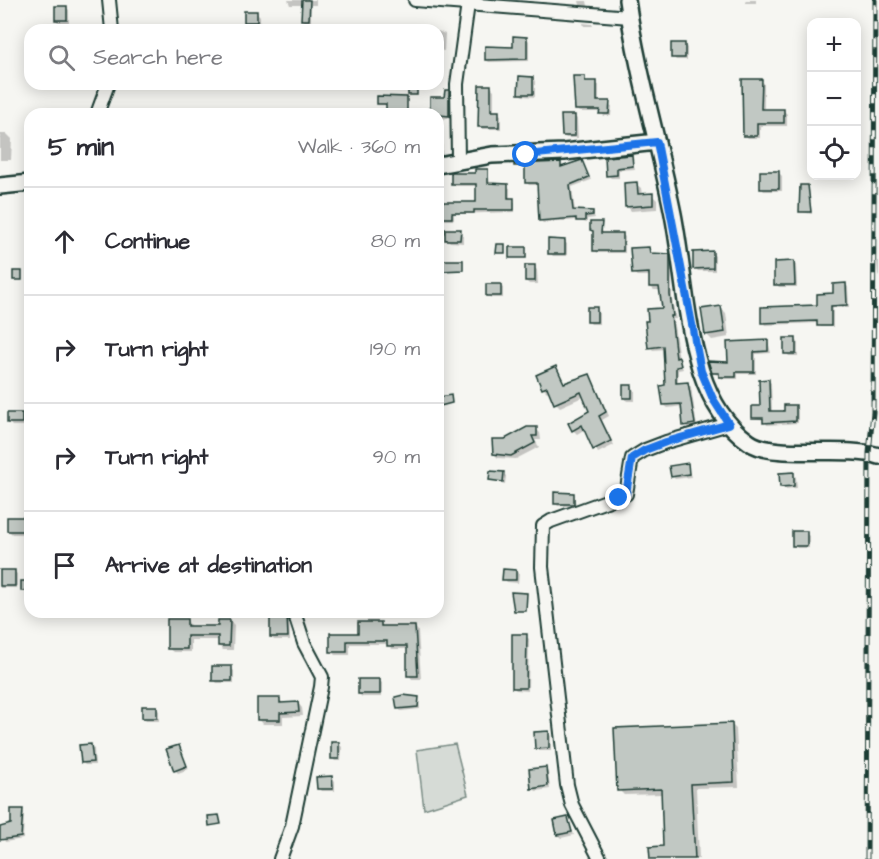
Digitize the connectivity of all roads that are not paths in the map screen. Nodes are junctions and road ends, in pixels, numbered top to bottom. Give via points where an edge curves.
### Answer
1 (109, 0) edge
2 (415, 0) edge
3 (627, 0) edge
4 (468, 4) junction
5 (630, 17) junction
6 (111, 24) edge
7 (106, 90) edge
8 (99, 108) edge
9 (657, 142) junction
10 (458, 159) junction
11 (444, 163) edge
12 (24, 184) edge
13 (0, 186) edge
14 (729, 424) junction
15 (879, 456) edge
16 (296, 618) edge
17 (280, 859) edge
18 (600, 859) edge

1 - 6 street
2 - 4 street
3 - 5 street
4 - 5 street
4 - 10 street via 457,84
5 - 9 street
7 - 8 street
9 - 10 street
9 - 14 street via 701,371
10 - 11 street
12 - 13 street
14 - 15 street via 751,444 781,451 841,451
14 - 18 street via 645,450 632,458 626,494 543,526 542,567 567,785 572,805
16 - 17 street via 322,677 292,826

